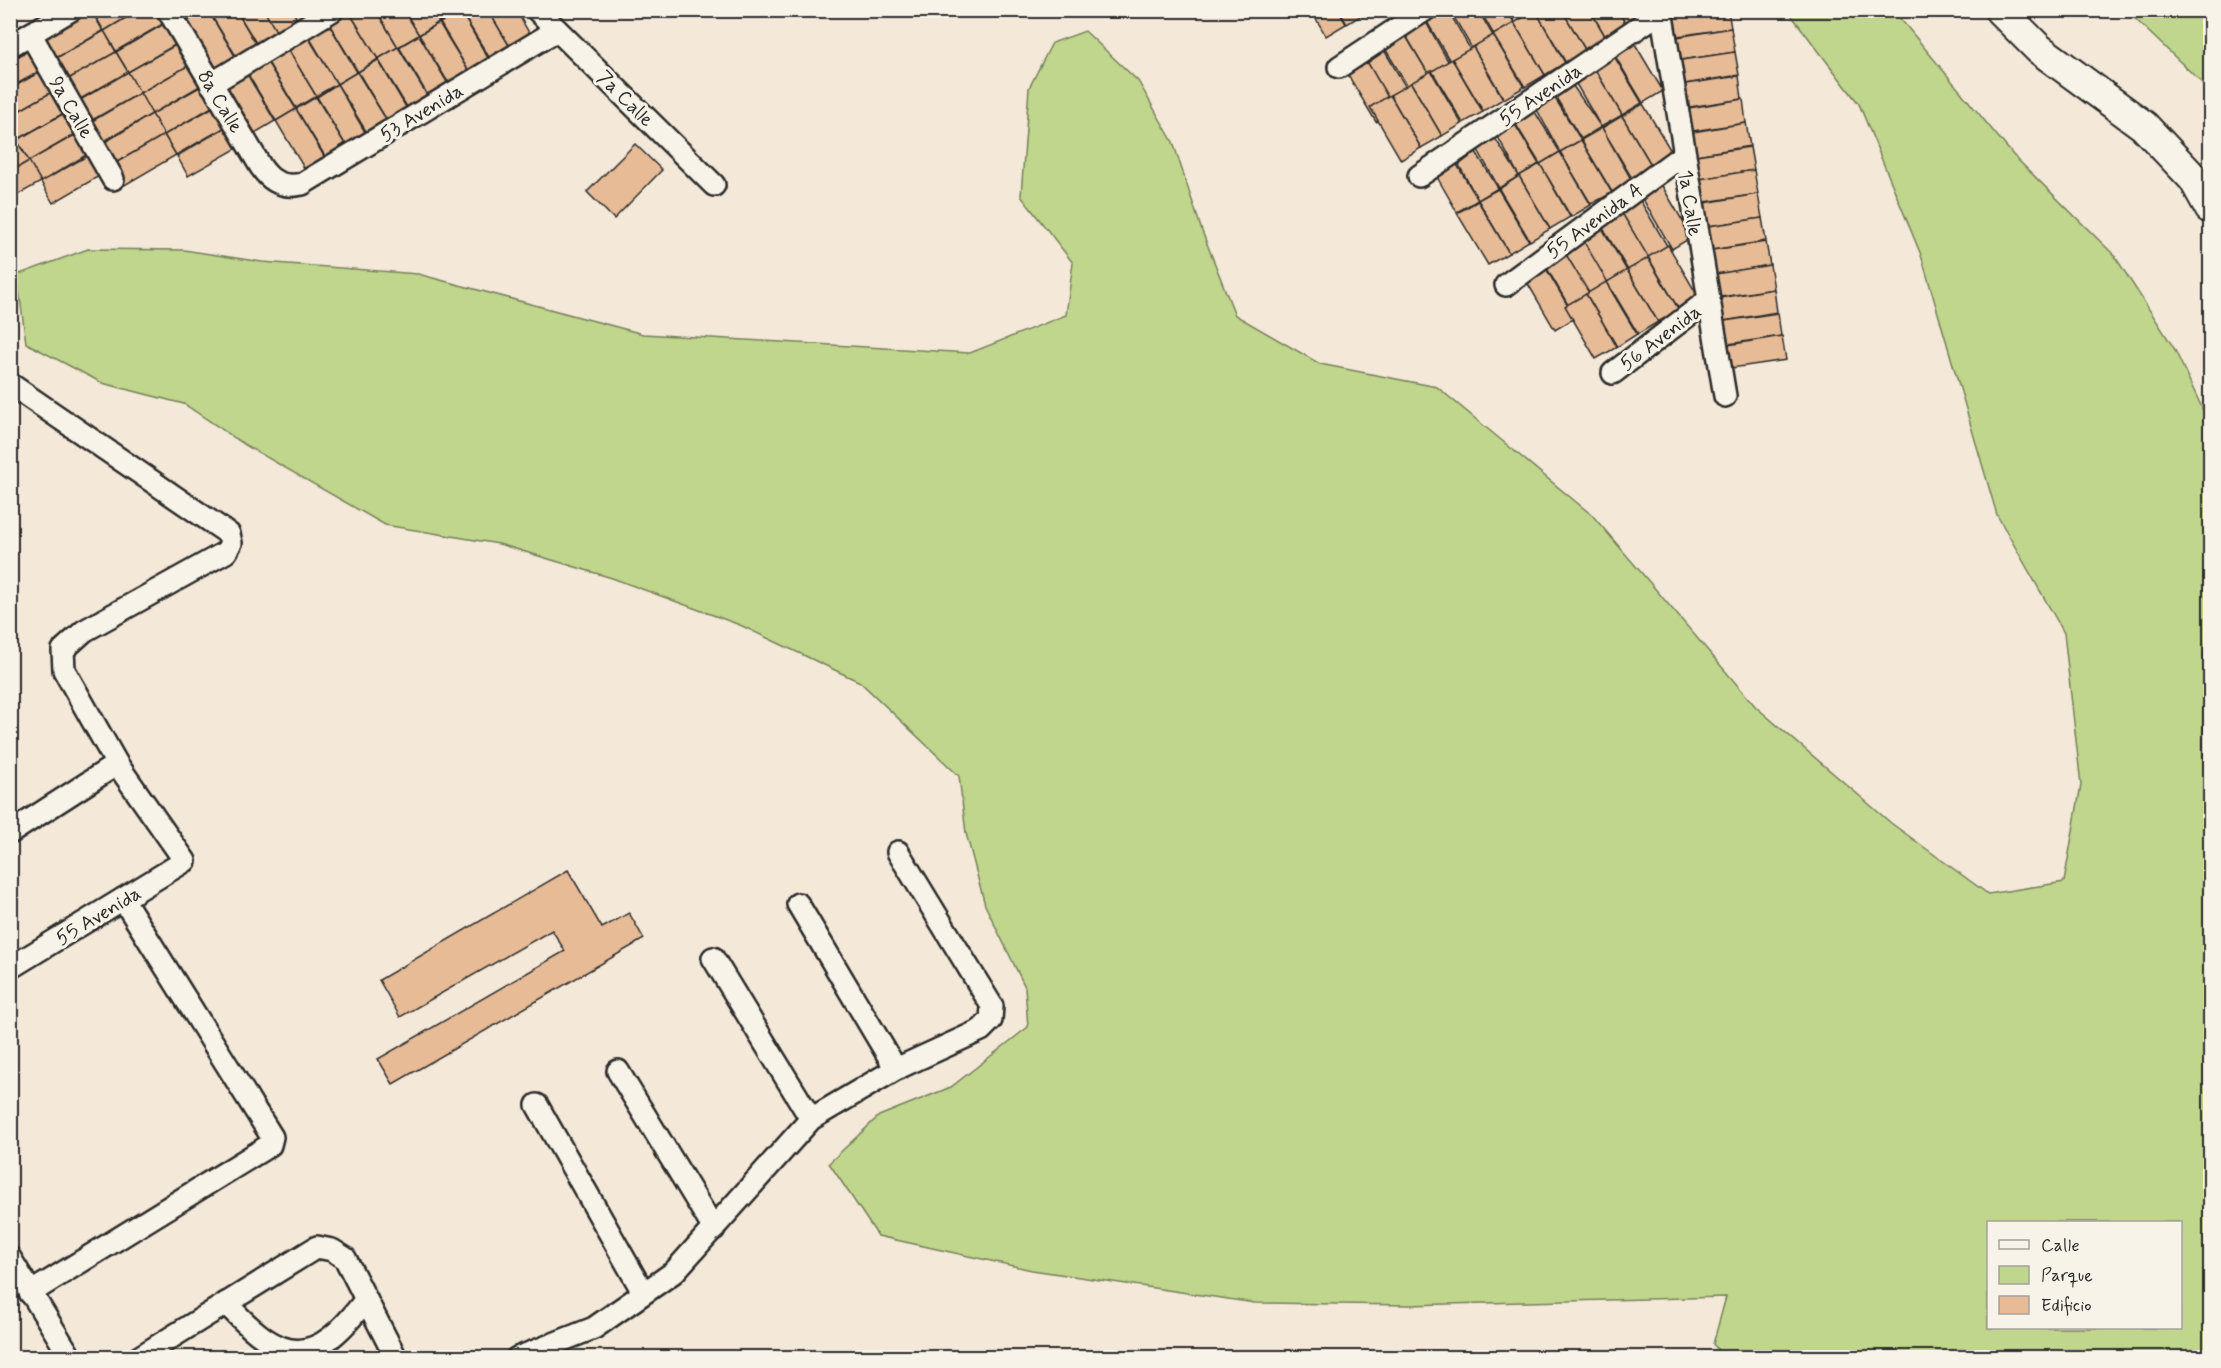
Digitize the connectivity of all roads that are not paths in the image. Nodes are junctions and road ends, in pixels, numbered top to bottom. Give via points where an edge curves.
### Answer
1 (71, 10) edge
2 (168, 10) edge
3 (333, 10) edge
4 (537, 10) edge
5 (1425, 10) edge
6 (2000, 10) edge
7 (1661, 11) edge
8 (557, 30) junction
9 (31, 35) junction
10 (10, 46) edge
11 (1339, 67) dead end
12 (211, 84) junction
13 (1683, 155) junction
14 (1419, 176) dead end
15 (113, 179) dead end
16 (282, 184) joint
17 (714, 185) dead end
18 (2211, 208) edge
19 (1506, 285) dead end
20 (1707, 301) junction
21 (1613, 373) dead end
22 (10, 384) edge
23 (1725, 396) dead end
24 (117, 764) junction
25 (10, 833) edge
26 (898, 852) dead end
27 (123, 899) junction
28 (798, 904) dead end
29 (713, 958) dead end
30 (10, 968) edge
31 (896, 1069) junction
32 (618, 1071) dead end
33 (537, 1105) dead end
34 (811, 1119) junction
35 (714, 1229) junction
36 (10, 1258) edge
37 (643, 1292) junction
38 (30, 1293) junction
39 (366, 1299) junction
40 (226, 1303) junction
41 (71, 1358) edge
42 (138, 1358) edge
43 (396, 1358) edge
44 (517, 1358) edge

1 - 9 street
2 - 12 street, 8a Calle
3 - 12 street
4 - 8 street, 7a Calle
5 - 11 street
6 - 18 main road via 2039,49 2144,126 2194,179
7 - 13 street, 1a Calle
7 - 14 street, 55 Avenida
8 - 16 street, 53 Avenida via 302,184
8 - 17 street, 7a Calle
9 - 10 street
9 - 15 street, 9a Calle
12 - 16 street, 8a Calle via 261,167 269,178
13 - 19 street, 55 Avenida A
13 - 20 street, 1a Calle
20 - 21 street, 56 Avenida
20 - 23 street, 1a Calle
22 - 24 street via 229,534 231,543 226,552 84,631 63,650 64,670
24 - 25 street
24 - 27 street, 55 Avenida via 185,861
26 - 31 street via 993,1006 991,1020 981,1030
27 - 30 street, 55 Avenida
27 - 38 street via 272,1137 270,1145
28 - 31 street
29 - 34 street
31 - 34 street
32 - 35 street
33 - 37 street
34 - 35 street
35 - 37 street via 674,1272
36 - 38 street
37 - 44 street via 594,1328
38 - 41 street
39 - 40 street via 346,1327 330,1341 311,1351 291,1352 251,1332
39 - 40 street via 345,1258 317,1247
39 - 43 street
40 - 42 street

